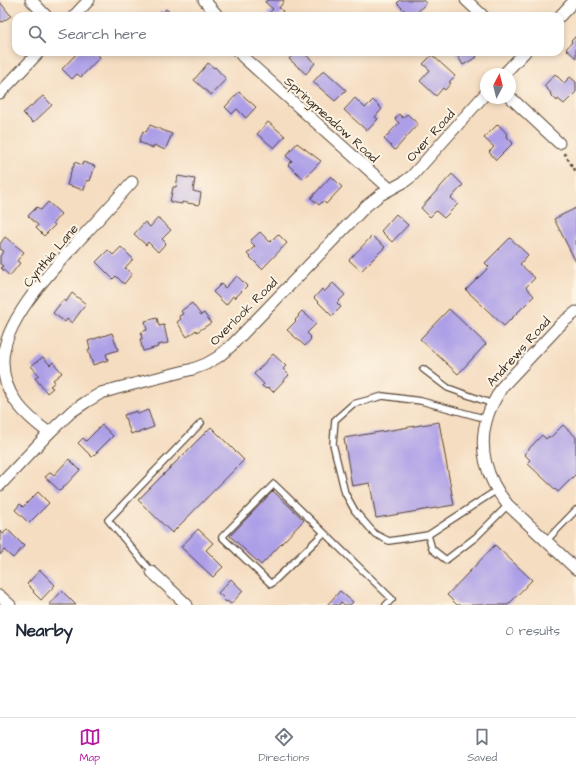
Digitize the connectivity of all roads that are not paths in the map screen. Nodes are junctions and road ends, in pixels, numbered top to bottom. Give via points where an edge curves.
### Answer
1 (31, 0) edge
2 (89, 0) edge
3 (204, 0) edge
4 (466, 0) edge
5 (575, 0) edge
6 (42, 12) edge
7 (78, 12) edge
8 (214, 12) edge
9 (478, 12) edge
10 (564, 12) edge
11 (35, 56) edge
12 (242, 56) edge
13 (520, 56) edge
14 (509, 68) edge
15 (0, 93) edge
16 (480, 101) edge
17 (516, 103) edge
18 (559, 143) road end
19 (132, 182) dead end
20 (390, 189) junction
21 (576, 312) edge
22 (423, 369) dead end
23 (493, 404) junction
24 (487, 419) junction
25 (201, 423) dead end
26 (49, 433) junction
27 (0, 485) edge
28 (497, 490) junction
29 (508, 505) junction
30 (576, 510) edge
31 (324, 533) junction
32 (428, 535) junction
33 (546, 541) junction
34 (576, 569) edge
35 (152, 572) joint
36 (0, 597) edge
37 (10, 605) edge
38 (187, 605) edge
39 (386, 605) edge

1 - 6 street
2 - 7 street
3 - 8 street
4 - 9 street
5 - 10 street
11 - 15 street
12 - 20 street, Springmeadow Road
13 - 14 street
16 - 20 street, Over Road via 412,176
17 - 18 street
19 - 26 street, Cynthia Lane via 37,289 9,333 4,347 3,362 9,391 23,411
20 - 26 street, Overlook Road via 366,206 218,357 193,369 101,394 71,412
21 - 23 street, Andrews Road via 562,323 502,387
22 - 23 lane via 448,388
23 - 24 street, Andrews Road
24 - 28 street, Andrews Road via 483,446 489,476
24 - 32 lane via 421,401 383,396 353,404 335,420 333,444 345,493 355,511 375,534 389,541
25 - 35 lane via 108,520
26 - 27 street, Overlook Road
28 - 29 street, Andrews Road
28 - 32 lane
29 - 32 lane via 476,537 446,560 432,549
29 - 33 street, Andrews Road
30 - 33 lane
31 - 31 lane via 274,484 222,537 271,584
31 - 39 lane via 392,599
33 - 34 street, Andrews Road
35 - 38 street
36 - 37 street

